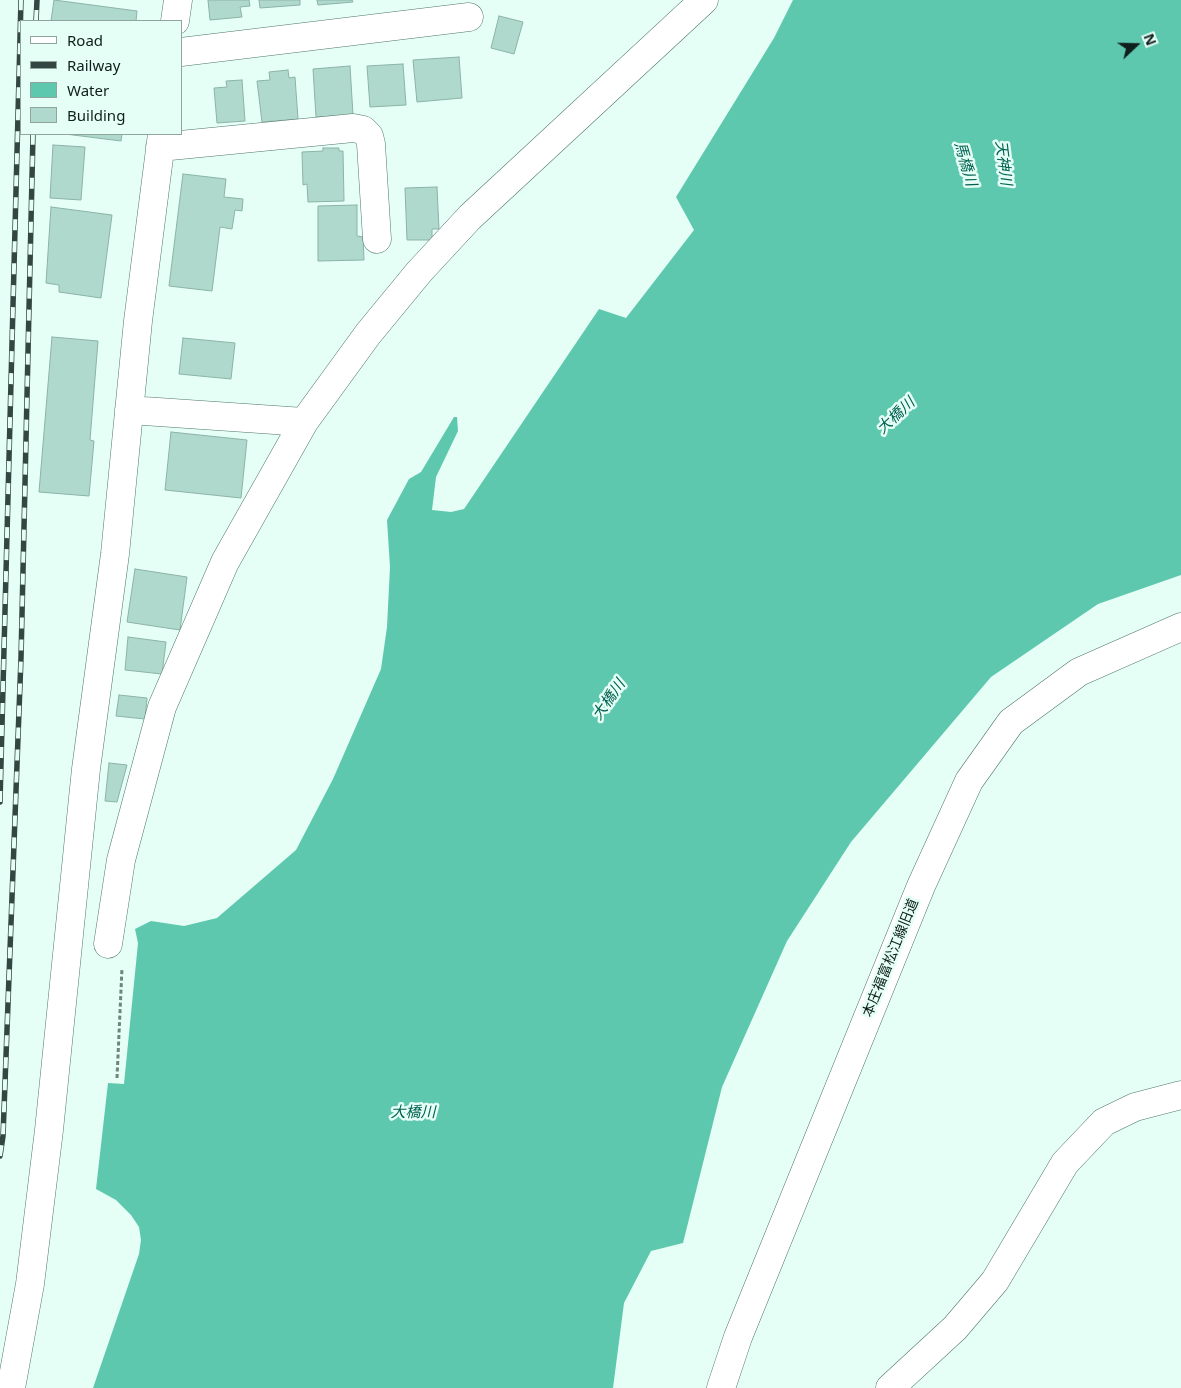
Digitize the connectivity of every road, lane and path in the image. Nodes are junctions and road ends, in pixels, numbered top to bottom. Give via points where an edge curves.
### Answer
1 (178, 0) edge
2 (704, 0) edge
3 (469, 17) dead end
4 (176, 20) edge
5 (182, 52) edge
6 (161, 141) edge
7 (377, 239) dead end
8 (129, 410) junction
9 (304, 422) junction
10 (1181, 627) edge
11 (108, 944) joint
12 (117, 1078) dead end
13 (1181, 1095) edge
14 (11, 1388) edge
15 (721, 1388) edge
16 (890, 1388) edge

1 - 4 street
2 - 9 street via 470,217 368,334
3 - 5 street
6 - 7 street via 353,128 363,130 371,144
6 - 8 street
8 - 9 street
8 - 14 street via 115,554 86,769 49,1130 30,1284
9 - 11 street via 224,562 162,708 121,860
10 - 15 street, 本庄福富松江線旧道 via 1079,672 1011,722 969,780 917,895 738,1337
11 - 12 path via 122,966
13 - 16 street via 1135,1107 1104,1122 1066,1163 995,1280 955,1328

